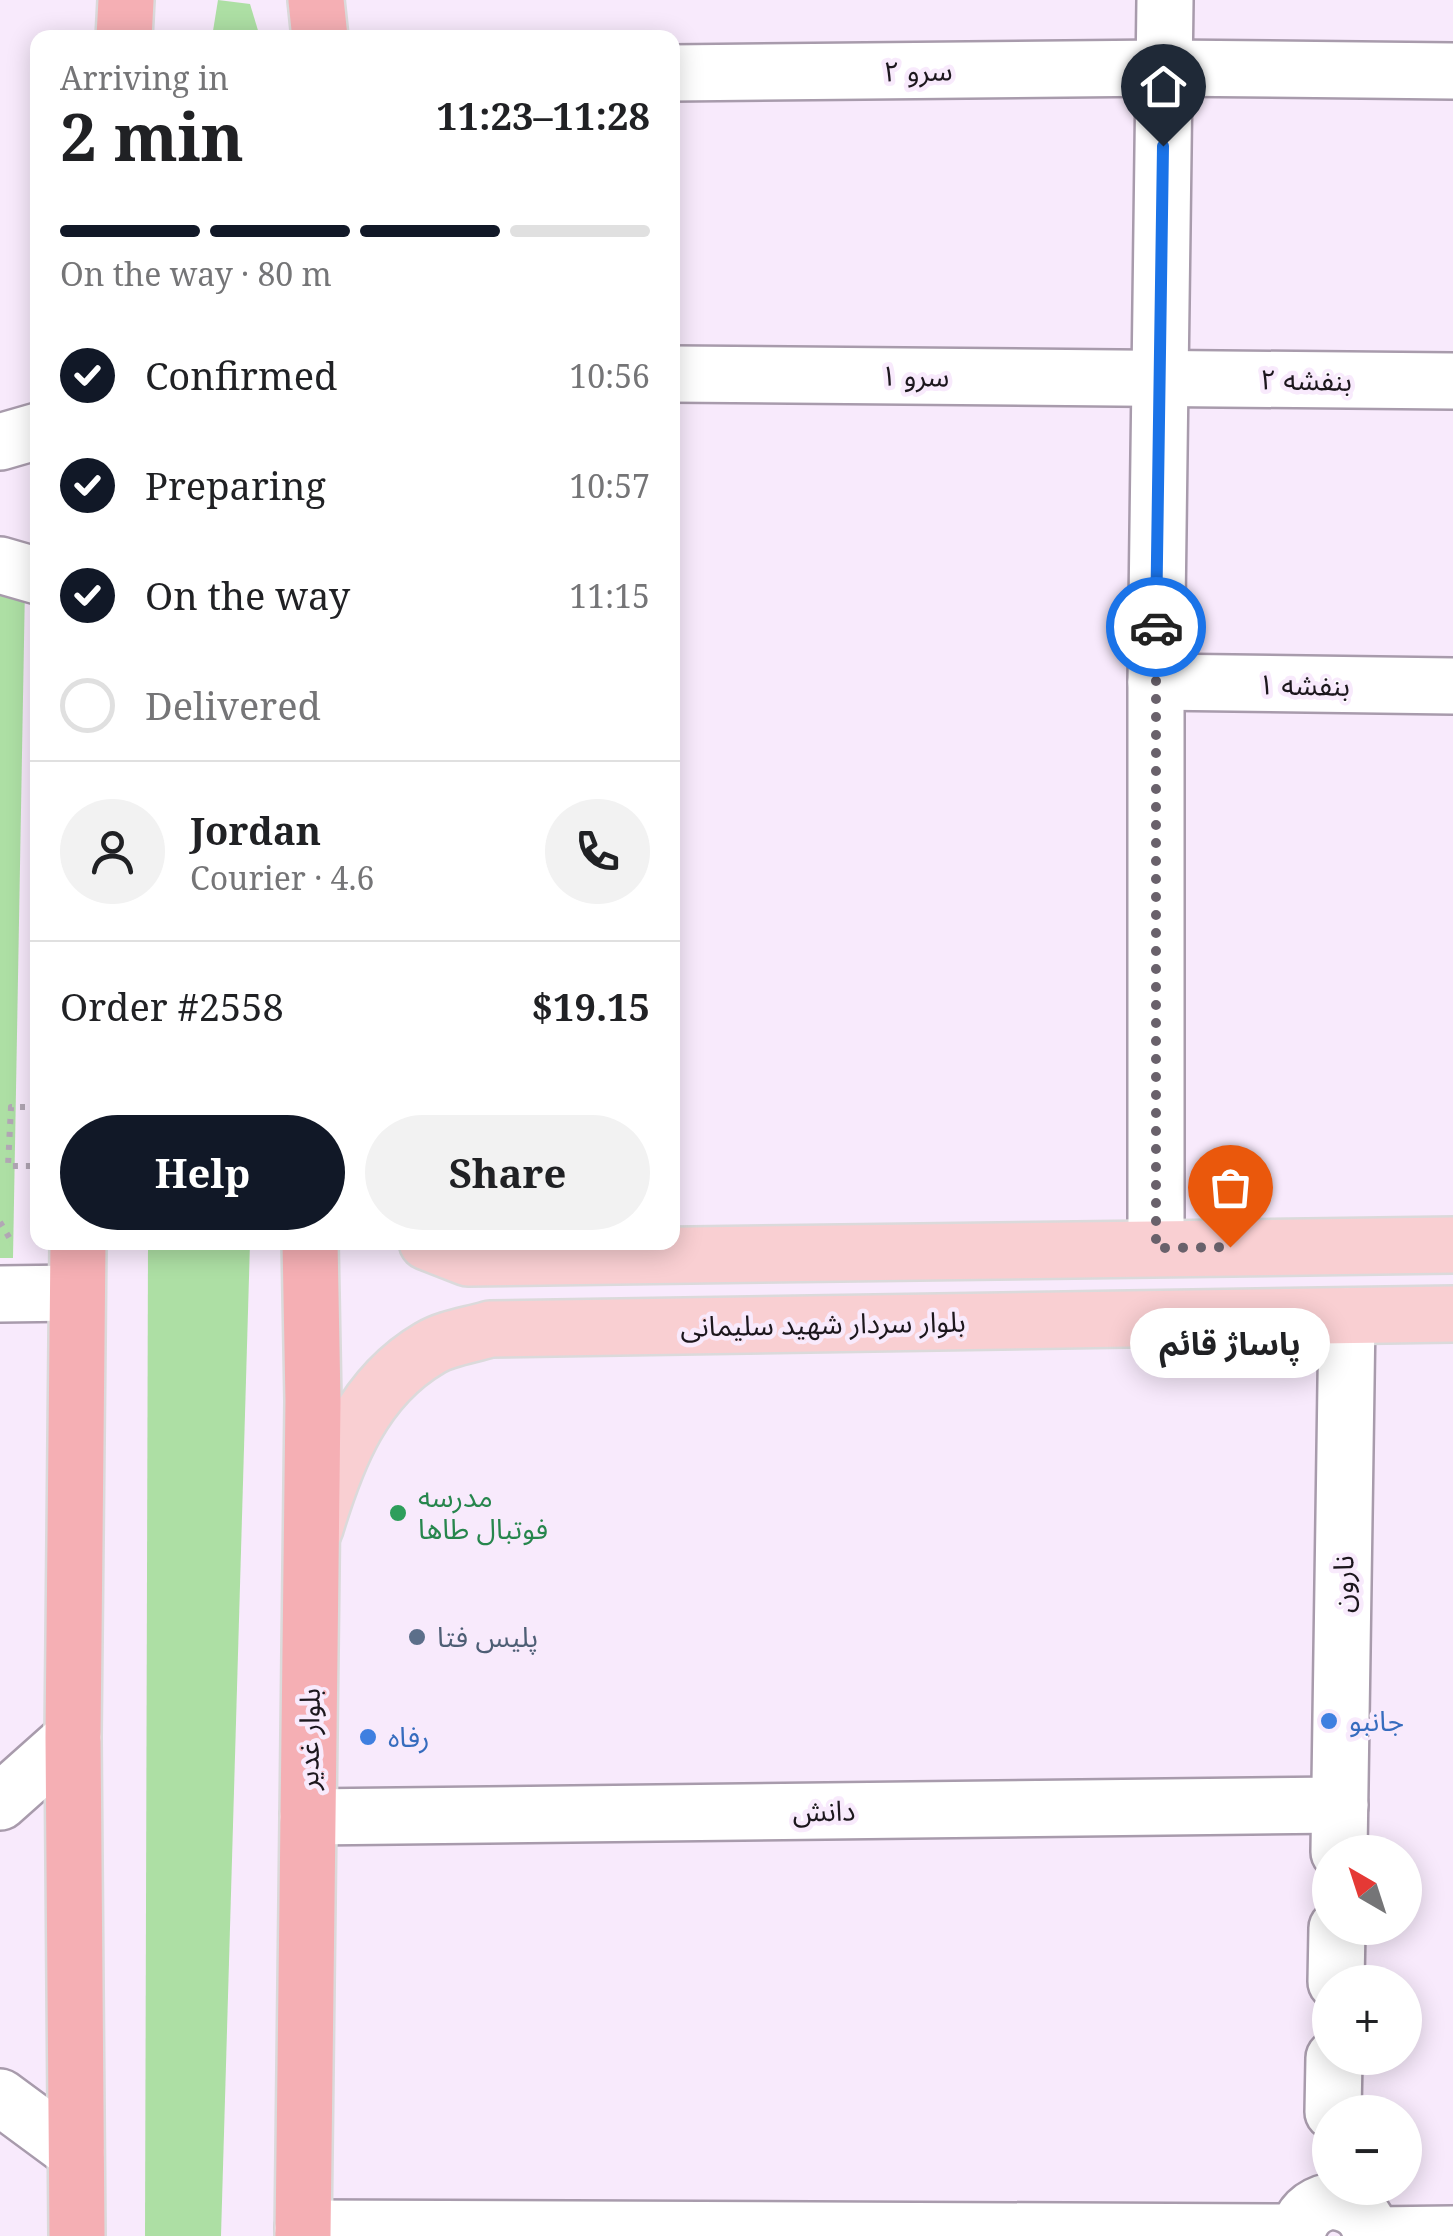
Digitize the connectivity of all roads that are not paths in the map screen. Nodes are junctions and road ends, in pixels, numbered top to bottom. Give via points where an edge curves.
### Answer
1 (1165, 0) edge
2 (1164, 68) junction
3 (1453, 71) edge
4 (680, 73) edge
5 (680, 374) edge
6 (1158, 378) junction
7 (1453, 382) edge
8 (30, 433) edge
9 (0, 442) edge
10 (0, 565) edge
11 (30, 574) edge
12 (1156, 682) junction
13 (1453, 686) edge
14 (1453, 1244) edge
15 (1156, 1248) junction
16 (310, 1250) edge
17 (448, 1250) edge
18 (77, 1268) edge
19 (6, 1269) edge
20 (1453, 1314) edge
21 (1347, 1316) junction
22 (311, 1541) junction
23 (73, 1737) junction
24 (0, 1802) edge
25 (308, 1817) junction
26 (1340, 1829) edge
27 (0, 2097) edge
28 (76, 2152) junction
29 (1333, 2221) edge
30 (303, 2232) edge
31 (1453, 2234) edge
32 (77, 2236) edge

1 - 2 street
2 - 3 street, سرو ۲
2 - 4 street, سرو ۲
2 - 6 street
5 - 6 street, سرو ۱
6 - 7 street, بنفشه ۲
6 - 12 street
8 - 9 street
10 - 11 street
12 - 13 street, بنفشه ۱
12 - 15 street
14 - 15 main road
15 - 17 main road via 468,1258
16 - 22 highway, بلوار غدیر
18 - 19 street
18 - 23 highway
20 - 21 main road, بلوار سردار شهید سلیمانی
21 - 22 main road, بلوار سردار شهید سلیمانی via 490,1329 432,1346 389,1377 333,1470
21 - 26 street, نارون
22 - 25 highway, بلوار غدیر
23 - 24 street
23 - 28 highway
25 - 26 street, دانش
25 - 30 highway, بلوار غدیر
27 - 28 street
28 - 32 highway
29 - 30 street
29 - 31 street

